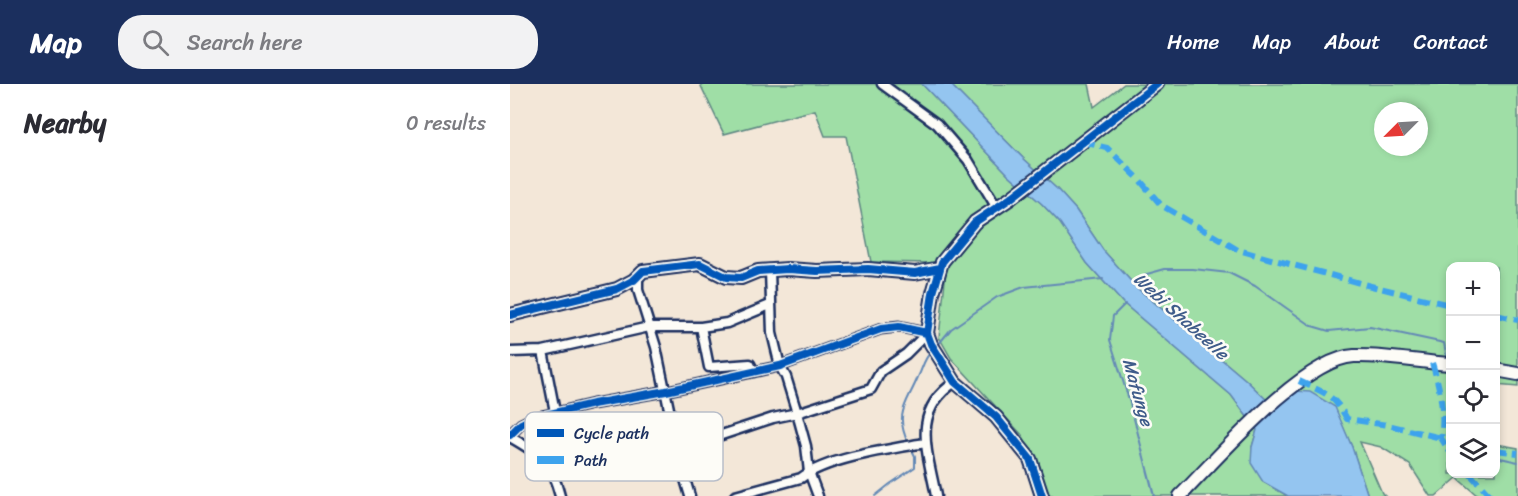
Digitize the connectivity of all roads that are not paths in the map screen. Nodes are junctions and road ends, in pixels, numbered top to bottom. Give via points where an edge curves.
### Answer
1 (882, 84) edge
2 (1157, 84) edge
3 (997, 208) junction
4 (940, 268) junction
5 (770, 270) junction
6 (638, 276) junction
7 (770, 305) junction
8 (510, 315) edge
9 (649, 327) junction
10 (701, 327) junction
11 (932, 344) junction
12 (543, 351) junction
13 (510, 352) edge
14 (1446, 364) edge
15 (780, 366) junction
16 (1500, 371) edge
17 (754, 372) junction
18 (1518, 374) edge
19 (955, 382) junction
20 (666, 391) junction
21 (555, 412) joint
22 (670, 412) edge
23 (797, 413) junction
24 (525, 422) edge
25 (723, 435) edge
26 (510, 436) edge
27 (925, 443) junction
28 (525, 445) edge
29 (809, 472) junction
30 (557, 481) edge
31 (686, 481) edge
32 (561, 496) edge
33 (690, 496) edge
34 (735, 496) edge
35 (818, 496) edge
36 (936, 496) edge
37 (1042, 496) edge
38 (1180, 496) edge

1 - 3 street via 937,124 968,160
2 - 3 street
3 - 4 street via 975,222
4 - 5 street via 915,273 868,269
4 - 11 street via 933,293
5 - 6 street via 741,278 726,277 700,264 643,271
5 - 7 street
6 - 8 street via 617,289
6 - 9 street
7 - 10 street via 728,323
7 - 15 street
9 - 10 street
9 - 12 street
9 - 20 street
10 - 17 street via 710,367 750,364
11 - 15 street via 899,327 881,329
11 - 19 street
11 - 23 street via 906,354 881,372 871,389
12 - 13 street
12 - 21 street
14 - 38 street via 1353,356 1332,361 1278,397
15 - 17 street
15 - 23 street
16 - 18 street
17 - 20 street
19 - 27 street via 930,406
19 - 37 street via 996,417 1030,459
20 - 21 street
20 - 22 street
23 - 25 street
23 - 29 street
24 - 26 street
26 - 28 street
27 - 29 street
27 - 36 street
29 - 34 street via 801,478
29 - 35 street
30 - 32 street
31 - 33 street

